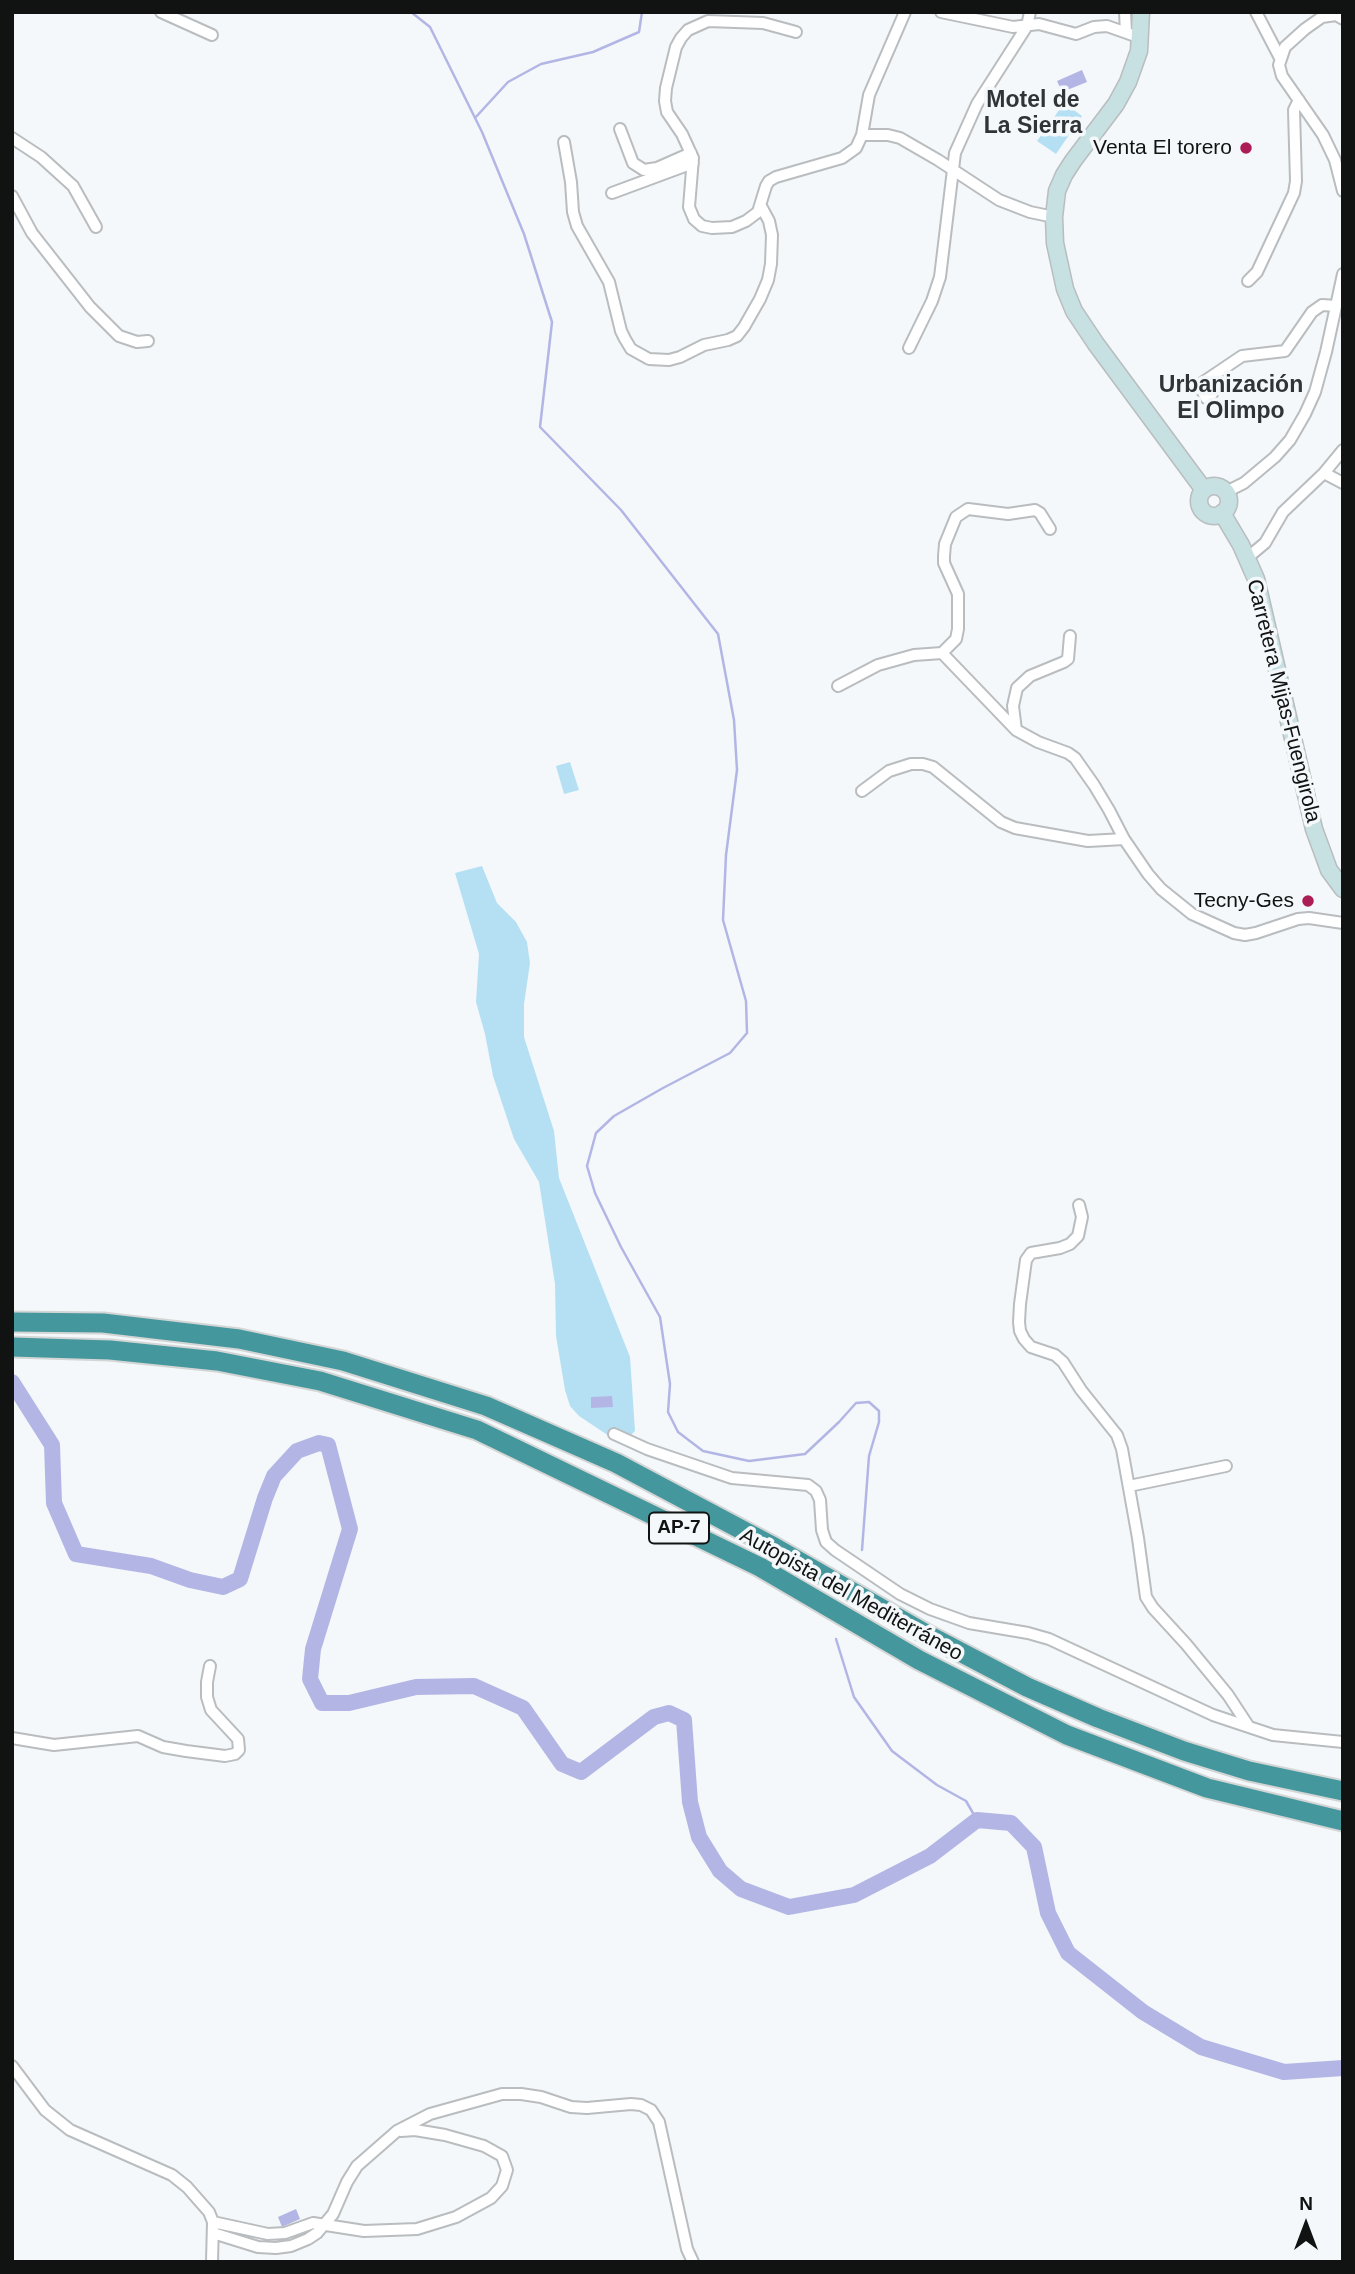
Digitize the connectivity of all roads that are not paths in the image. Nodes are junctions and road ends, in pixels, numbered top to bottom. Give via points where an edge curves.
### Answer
1 (161, 12) edge
2 (905, 12) edge
3 (941, 12) edge
4 (1031, 12) edge
5 (1125, 12) edge
6 (1141, 12) edge
7 (1256, 12) edge
8 (1343, 19) edge
9 (1027, 26) junction
10 (796, 32) dead end
11 (212, 34) dead end
12 (1133, 35) junction
13 (1280, 58) junction
14 (1300, 100) junction
15 (620, 129) dead end
16 (862, 135) junction
17 (12, 138) edge
18 (564, 142) dead end
19 (692, 158) junction
20 (952, 170) junction
21 (1343, 191) edge
22 (612, 193) dead end
23 (12, 196) edge
24 (761, 206) junction
25 (1054, 217) junction
26 (96, 227) dead end
27 (1343, 274) edge
28 (1248, 281) dead end
29 (1336, 306) junction
30 (148, 341) dead end
31 (909, 348) dead end
32 (1204, 382) dead end
33 (1343, 450) edge
34 (1324, 473) junction
35 (1343, 484) edge
36 (1204, 490) junction
37 (1226, 492) junction
38 (1222, 513) junction
39 (1050, 529) dead end
40 (1247, 558) junction
41 (1070, 636) dead end
42 (942, 653) junction
43 (838, 686) dead end
44 (1016, 730) junction
45 (862, 791) dead end
46 (1124, 839) junction
47 (1343, 889) edge
48 (1343, 923) edge
49 (1079, 1205) dead end
50 (12, 1322) edge
51 (12, 1347) edge
52 (614, 1434) dead end
53 (1226, 1466) dead end
54 (1129, 1486) junction
55 (210, 1666) dead end
56 (1249, 1727) junction
57 (12, 1738) edge
58 (1343, 1742) edge
59 (1343, 1791) edge
60 (1343, 1821) edge
61 (12, 2066) edge
62 (397, 2131) junction
63 (324, 2226) junction
64 (213, 2227) junction
65 (212, 2262) edge
66 (692, 2262) edge

1 - 11 street
2 - 16 street via 869,95
3 - 9 street
4 - 9 street
5 - 12 street
6 - 12 main road
7 - 13 street
8 - 13 street via 1322,17 1285,47
9 - 12 street via 1039,24 1076,34 1107,26
9 - 20 street via 977,104
10 - 19 street via 763,23 708,21 681,38 664,101
12 - 25 main road via 1134,67 1116,104 1064,175
13 - 14 street via 1282,76
14 - 21 street via 1335,160
14 - 28 street via 1294,110 1294,192 1257,272
15 - 19 street via 633,163 644,170
16 - 20 street via 900,138
16 - 24 street via 856,148 842,158 769,181
17 - 26 street via 41,156 73,186
18 - 24 street via 577,226 609,282 625,339 631,349 649,359 680,357 737,336 744,327 768,281 771,264 772,235
19 - 22 street
19 - 24 street via 689,207 702,226 732,228 754,216
20 - 25 street via 999,200
20 - 31 street via 940,277
23 - 30 street via 32,233 90,307 119,336
25 - 36 main road via 1059,266 1074,311
27 - 29 street
29 - 32 street via 1322,305 1312,312 1285,351 1242,356
29 - 37 street via 1315,391 1290,440 1262,470
33 - 34 street
34 - 35 street
34 - 40 street via 1283,512 1265,543
36 - 37 main road via 1218,486
36 - 38 main road via 1202,508 1213,516
37 - 38 main road via 1228,506
38 - 40 main road, Carretera Mijas-Fuengirola
39 - 42 street via 1035,510 1008,514 968,509 956,517 945,544 944,563 958,594 959,621 956,639
40 - 47 main road, Carretera Mijas-Fuengirola via 1264,607 1314,829 1329,870
41 - 44 street via 1068,659 1030,676 1017,688 1013,706
42 - 43 street via 878,665
42 - 44 street
44 - 46 street via 1075,758
45 - 46 street via 889,771 923,764 933,767 1000,822 1015,828 1088,841
46 - 48 street via 1161,889 1192,914 1234,933 1256,933 1298,919
49 - 54 street via 1078,1236 1060,1248 1031,1253 1026,1260 1018,1322 1031,1346 1063,1362 1117,1435
50 - 59 highway, Autopista del Mediterráneo / AP-7 via 103,1323 239,1339 344,1361 486,1406 617,1463 1027,1687 1184,1751 1249,1771
51 - 60 highway, Autopista del Mediterráneo / AP-7 via 110,1350 217,1361 320,1381 477,1430 760,1567 919,1661 1066,1735 1207,1788
52 - 56 street via 732,1478 808,1485 820,1500 826,1542 900,1594 969,1623 1049,1639 1213,1715
53 - 54 street
54 - 56 street via 1146,1597
55 - 57 street via 211,1710 238,1740 235,1754 163,1747 138,1736 54,1745
56 - 58 street via 1273,1735
61 - 64 street via 45,2109 70,2130 172,2175 209,2212
62 - 63 street via 357,2166
62 - 63 street via 425,2132 484,2146 502,2156 507,2170 502,2186 491,2198 456,2217 417,2229 364,2231
62 - 66 street via 430,2114 502,2094 587,2108 641,2105 651,2109 659,2122
63 - 64 street via 313,2223 268,2234
64 - 65 street

